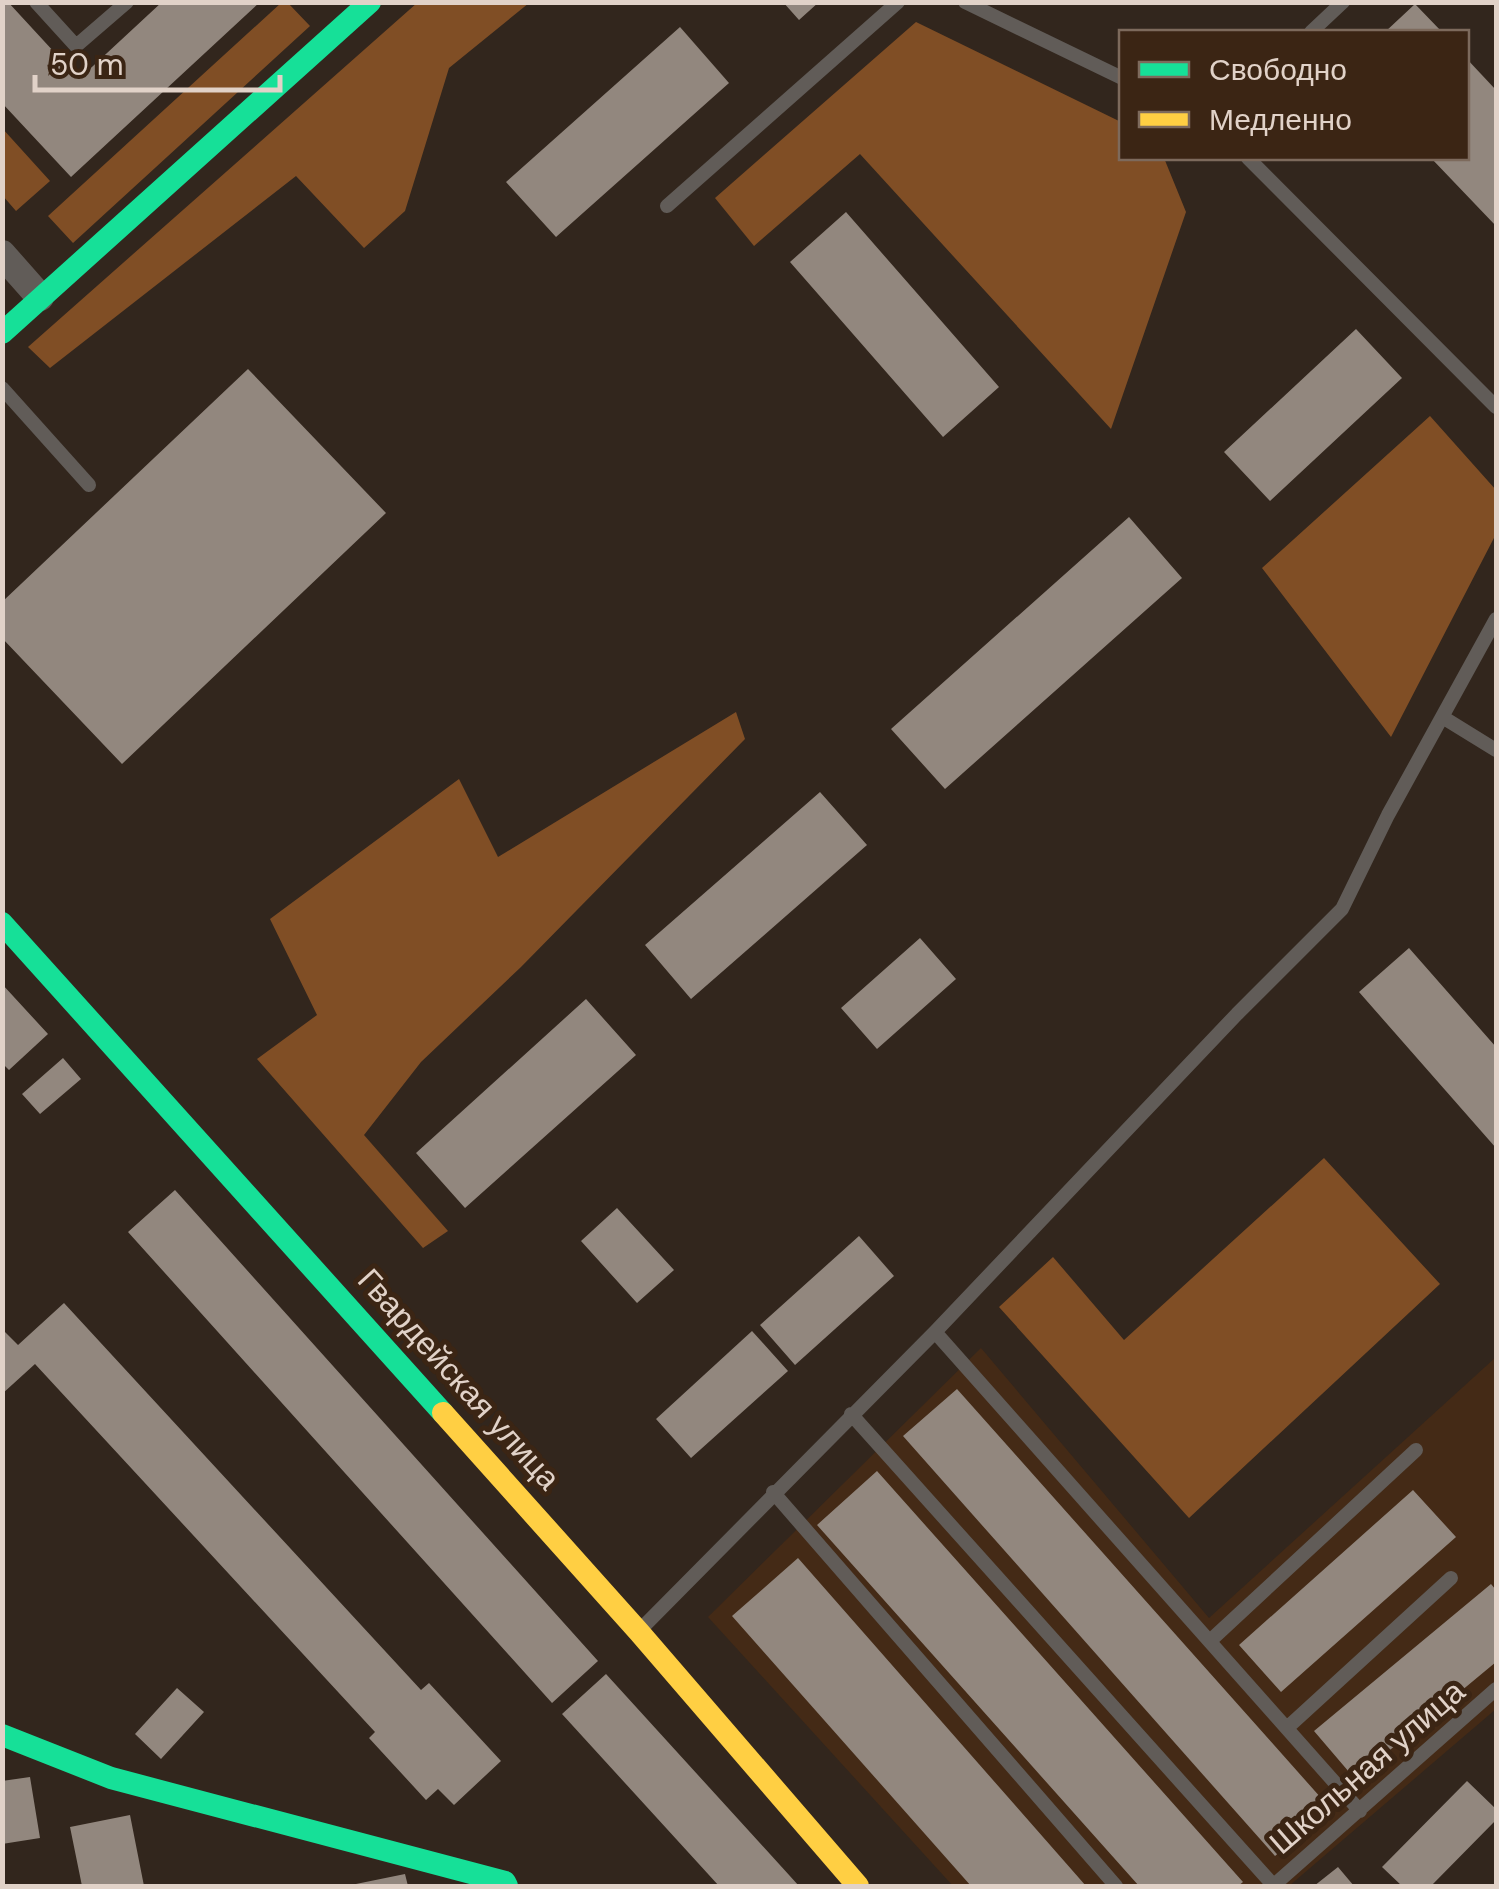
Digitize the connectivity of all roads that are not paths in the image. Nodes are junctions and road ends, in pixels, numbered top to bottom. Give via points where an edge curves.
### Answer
1 (36, 2) edge
2 (126, 2) edge
3 (370, 2) edge
4 (898, 2) edge
5 (965, 2) edge
6 (1343, 2) edge
7 (1313, 30) edge
8 (1119, 77) edge
9 (1250, 160) edge
10 (668, 206) dead end
11 (2, 254) edge
12 (40, 297) junction
13 (2, 333) edge
14 (2, 388) edge
15 (1496, 407) edge
16 (89, 486) dead end
17 (1496, 620) edge
18 (1444, 718) junction
19 (1496, 750) edge
20 (2, 923) edge
21 (935, 1332) junction
22 (851, 1414) junction
23 (1416, 1450) dead end
24 (773, 1492) junction
25 (1451, 1578) dead end
26 (639, 1632) junction
27 (1211, 1640) junction
28 (1496, 1689) edge
29 (1288, 1727) junction
30 (2, 1735) edge
31 (1360, 1811) junction
32 (512, 1885) edge
33 (858, 1886) edge
34 (1116, 1886) edge
35 (1273, 1886) edge

1 - 2 lane via 76,46
3 - 12 street
4 - 10 lane
5 - 8 lane
6 - 7 lane
9 - 15 lane
11 - 12 street
12 - 13 street
14 - 16 lane
17 - 18 lane
18 - 19 lane
18 - 21 lane via 1342,909
20 - 26 street, Гвардейская улица
21 - 22 lane
21 - 27 lane
22 - 24 lane
22 - 35 lane
23 - 27 lane
24 - 26 lane
24 - 34 lane
25 - 29 lane
26 - 33 street, Гвардейская улица
27 - 29 lane
28 - 31 lane, Школьная улица
29 - 31 lane
30 - 32 street via 111,1778
31 - 35 lane, Школьная улица

